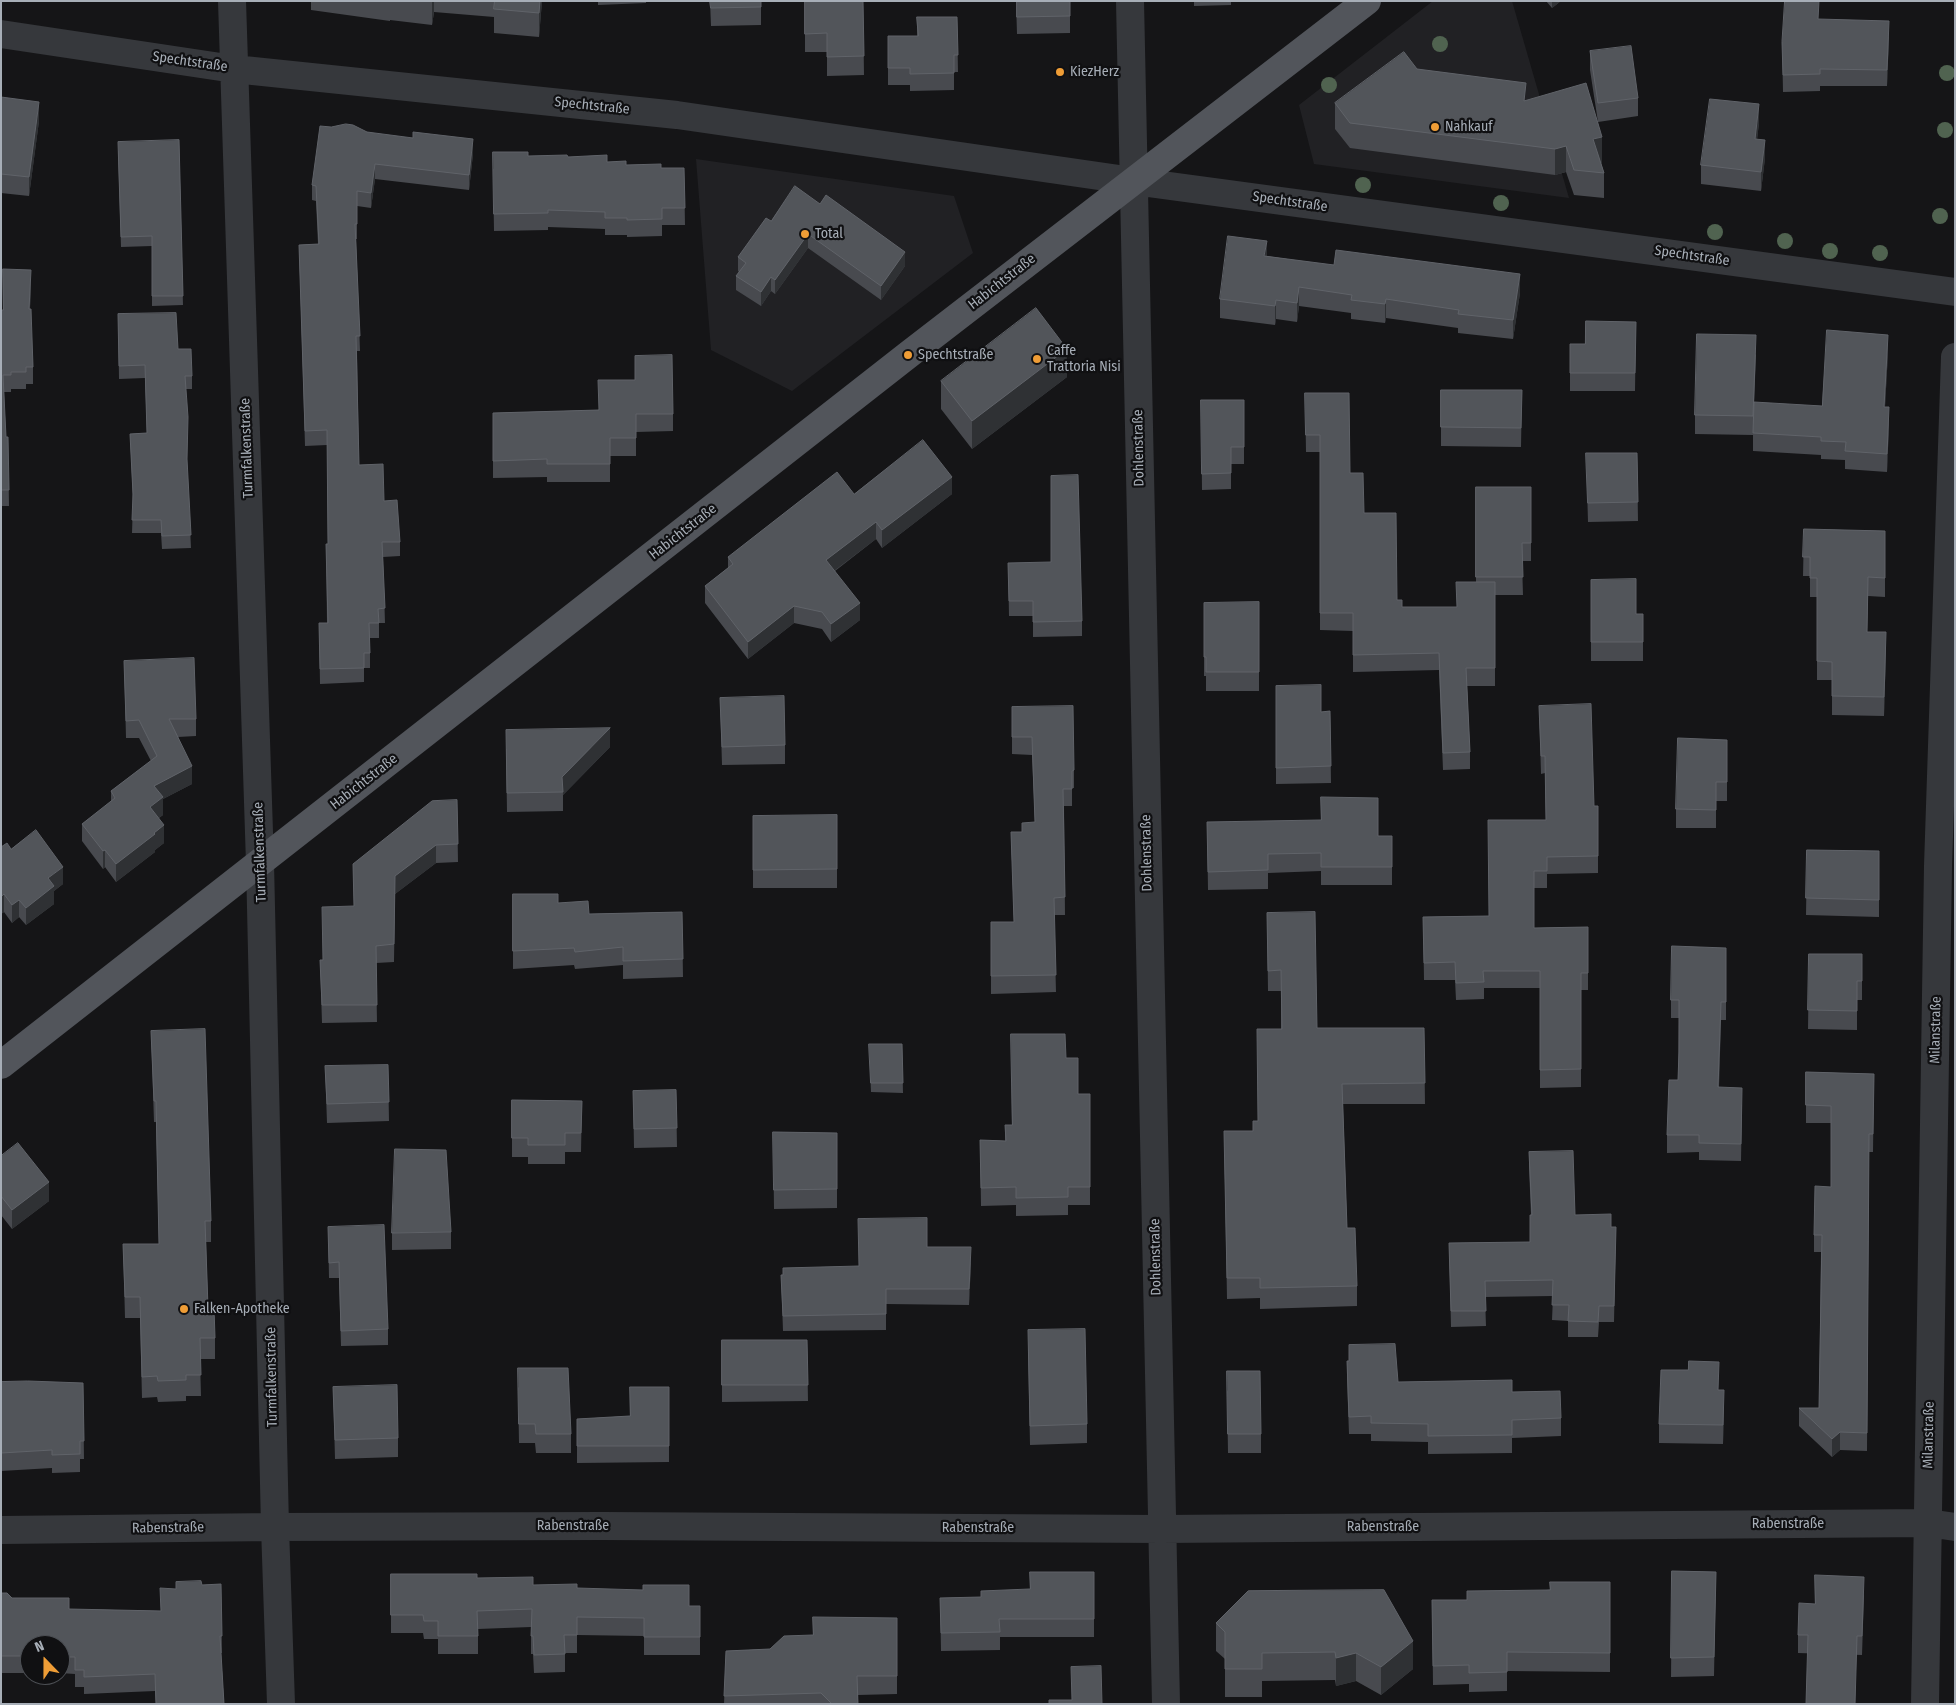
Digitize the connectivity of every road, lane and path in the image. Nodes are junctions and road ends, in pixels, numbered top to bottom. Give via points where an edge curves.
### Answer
1 (232, 1) edge
2 (1130, 1) edge
3 (1367, 1) edge
4 (1, 34) edge
5 (234, 68) junction
6 (1133, 181) junction
7 (1955, 292) edge
8 (1955, 357) edge
9 (260, 863) junction
10 (1947, 867) edge
11 (1, 1065) edge
12 (1928, 1523) junction
13 (275, 1527) junction
14 (1955, 1527) edge
15 (1162, 1528) junction
16 (1, 1530) edge
17 (282, 1704) edge
18 (1166, 1704) edge
19 (1926, 1704) edge

1 - 5 street, Turmfalkenstraße
2 - 6 street, Dohlenstraße
3 - 6 main road, Habichtstraße
4 - 5 street, Spechtstraße
5 - 6 street, Spechtstraße via 676,115
5 - 9 street, Turmfalkenstraße
6 - 7 street, Spechtstraße
6 - 9 main road, Habichtstraße
6 - 15 street, Dohlenstraße
8 - 10 street, Milanstraße
9 - 11 main road, Habichtstraße
9 - 13 street, Turmfalkenstraße
10 - 12 street, Milanstraße
12 - 14 street, Rabenstraße
12 - 15 street, Rabenstraße
12 - 19 street, Milanstraße
13 - 15 street, Rabenstraße
13 - 16 street, Rabenstraße
13 - 17 street, Turmfalkenstraße
15 - 18 street, Dohlenstraße

